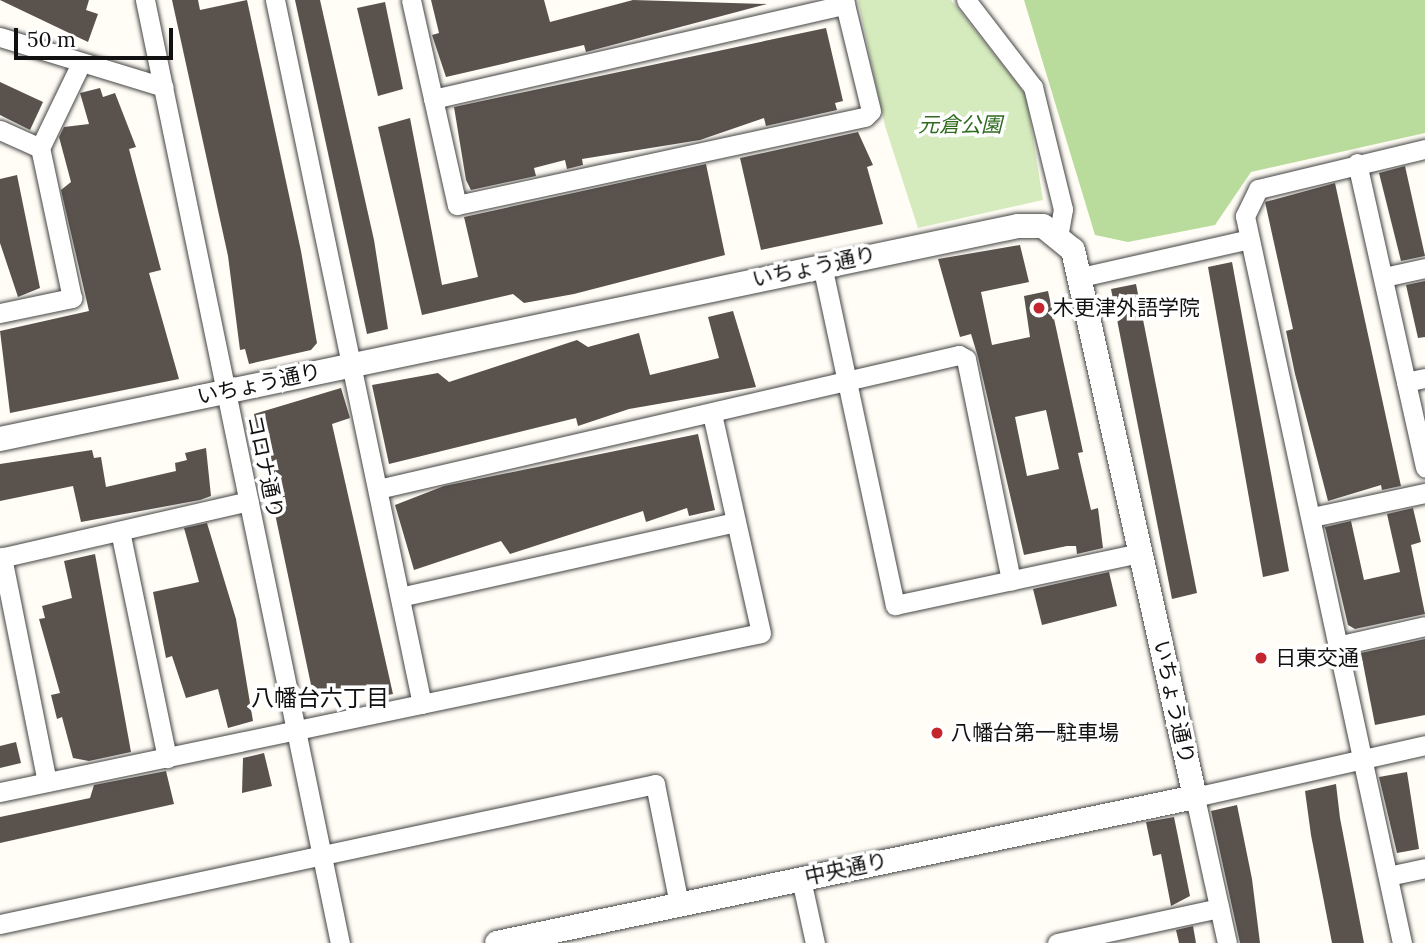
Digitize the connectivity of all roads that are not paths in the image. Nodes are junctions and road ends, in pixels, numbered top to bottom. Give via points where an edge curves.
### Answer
1 (145, 0) edge
2 (275, 0) edge
3 (411, 0) edge
4 (966, 0) edge
5 (844, 2) edge
6 (0, 37) edge
7 (81, 63) junction
8 (164, 87) junction
9 (433, 99) junction
10 (0, 130) edge
11 (40, 148) junction
12 (1425, 149) edge
13 (1357, 163) junction
14 (1058, 237) junction
15 (1249, 239) junction
16 (822, 265) junction
17 (1425, 268) edge
18 (1081, 277) junction
19 (1384, 277) junction
20 (0, 313) edge
21 (353, 365) junction
22 (1416, 380) edge
23 (848, 381) junction
24 (226, 390) junction
25 (712, 414) junction
26 (0, 439) edge
27 (1425, 467) edge
28 (378, 489) junction
29 (1425, 493) edge
30 (249, 501) junction
31 (1312, 517) junction
32 (736, 522) junction
33 (120, 531) junction
34 (1139, 553) junction
35 (1, 557) edge
36 (1011, 580) junction
37 (400, 597) junction
38 (1425, 626) edge
39 (1337, 646) junction
40 (422, 705) junction
41 (296, 731) junction
42 (1425, 745) edge
43 (167, 758) junction
44 (1362, 760) junction
45 (47, 782) junction
46 (0, 792) edge
47 (1195, 797) junction
48 (322, 856) junction
49 (1425, 868) edge
50 (1388, 876) junction
51 (801, 879) junction
52 (679, 904) junction
53 (1219, 908) junction
54 (0, 924) edge
55 (1092, 939) edge
56 (340, 943) edge
57 (497, 943) edge
58 (815, 943) edge
59 (1056, 943) edge
60 (1227, 943) edge
61 (1402, 943) edge

1 - 8 street, コロナ通り
2 - 21 street
3 - 9 street
4 - 14 street via 1033,87 1063,209
5 - 9 street
5 - 9 street via 872,111 865,117 457,205
6 - 7 street
7 - 8 street
7 - 11 street
8 - 24 street, コロナ通り
10 - 11 street
11 - 20 street via 72,298
12 - 13 street
13 - 15 street via 1258,189 1245,216
13 - 19 street
14 - 16 street, いちょう通り via 1043,226 1018,226
14 - 18 street, いちょう通り via 1073,250
15 - 18 street
15 - 31 street
16 - 21 street, いちょう通り
16 - 23 street
17 - 19 street
18 - 34 street, いちょう通り
19 - 22 street
21 - 24 street, いちょう通り
21 - 28 street
22 - 27 street
23 - 25 street
23 - 36 street via 895,604
23 - 36 street via 959,355 966,359
24 - 26 street, いちょう通り
24 - 30 street, コロナ通り
25 - 28 street
25 - 32 street
28 - 37 street
29 - 31 street
30 - 33 street
30 - 41 street, コロナ通り
31 - 39 street
32 - 37 street
32 - 40 street via 761,632
33 - 35 street
33 - 43 street
34 - 36 street
34 - 47 street, いちょう通り
35 - 45 street
37 - 40 street
38 - 39 street
39 - 44 street
40 - 41 street
41 - 43 street
41 - 48 street, コロナ通り
42 - 44 street
43 - 45 street
44 - 47 street
44 - 50 street
45 - 46 street
47 - 51 street, 中央通り
47 - 53 street
48 - 52 street via 655,785
48 - 54 street
48 - 56 street, コロナ通り
49 - 50 street
50 - 61 street
51 - 52 street, 中央通り
51 - 58 street
52 - 57 street, 中央通り
53 - 55 street
53 - 60 street
55 - 59 street

